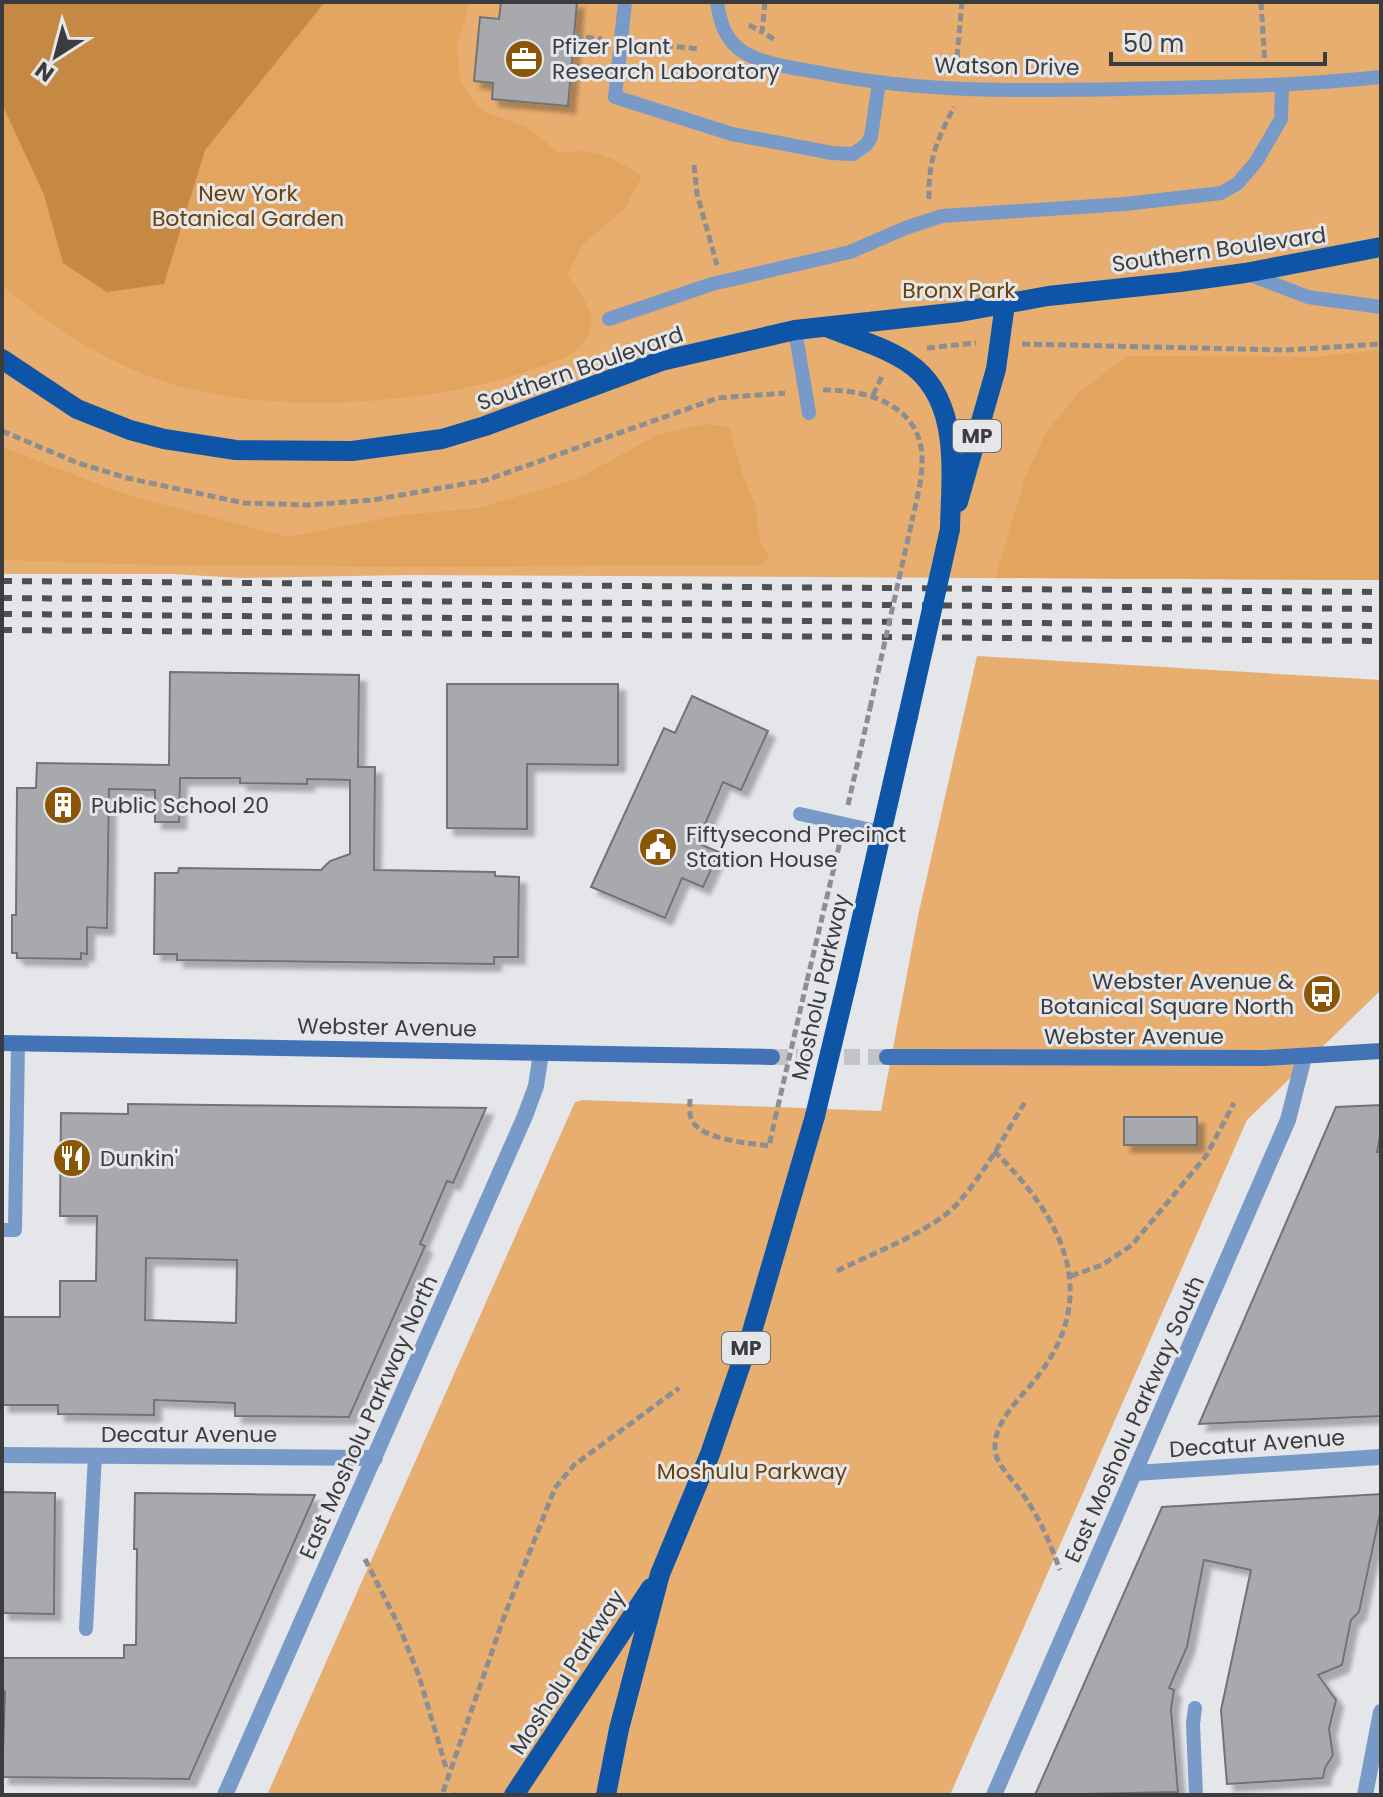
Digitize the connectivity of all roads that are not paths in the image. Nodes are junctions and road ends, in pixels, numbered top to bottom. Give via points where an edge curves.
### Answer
1 (625, 2) edge
2 (717, 2) edge
3 (1381, 77) edge
4 (879, 82) junction
5 (1282, 85) junction
6 (1381, 247) edge
7 (1245, 273) junction
8 (1005, 304) junction
9 (1381, 307) edge
10 (609, 319) dead end
11 (823, 326) junction
12 (795, 330) junction
13 (2, 359) edge
14 (809, 413) dead end
15 (950, 529) junction
16 (800, 814) dead end
17 (880, 832) junction
18 (10, 1043) edge
19 (1381, 1051) edge
20 (541, 1053) junction
21 (772, 1057) tunnel mouth
22 (887, 1057) tunnel mouth
23 (1304, 1057) junction
24 (2, 1230) edge
25 (2, 1455) edge
26 (95, 1455) junction
27 (1381, 1457) edge
28 (375, 1458) junction
29 (1135, 1473) junction
30 (660, 1574) junction
31 (86, 1629) dead end
32 (1195, 1708) dead end
33 (1381, 1712) edge
34 (225, 1795) edge
35 (514, 1795) edge
36 (606, 1795) edge
37 (994, 1795) edge
38 (1196, 1795) edge
39 (1365, 1795) edge

1 - 4 lane via 615,97 670,115 732,134 853,154 871,137
2 - 4 lane, Watson Drive via 727,35 748,54 789,67
3 - 5 lane, Watson Drive
4 - 5 lane, Watson Drive via 1007,91
5 - 10 lane via 1281,119 1256,162 1221,193 942,216 850,252 712,284
6 - 7 main road, Southern Boulevard
7 - 8 main road, Southern Boulevard
7 - 9 lane via 1308,297
8 - 11 main road, Southern Boulevard
8 - 15 main road, Mosholu Parkway / MP via 996,369
11 - 12 main road, Southern Boulevard
11 - 15 main road via 900,357 930,383 950,442
12 - 13 main road, Southern Boulevard via 661,361 442,439 320,453 236,450 130,430 77,409
12 - 14 lane
15 - 17 main road, Mosholu Parkway / MP, bridge
16 - 17 lane
17 - 30 main road, Mosholu Parkway / MP, bridge via 815,1116 768,1283 710,1454
18 - 20 main road, Webster Avenue
18 - 24 lane via 15,1230
19 - 23 main road, Webster Avenue
20 - 21 main road, Webster Avenue
20 - 28 street, East Mosholu Parkway North via 525,1116
22 - 23 main road, Webster Avenue
23 - 29 street, East Mosholu Parkway South via 1288,1120
25 - 26 street, Decatur Avenue
26 - 28 street, Decatur Avenue
26 - 31 lane
27 - 29 street, Decatur Avenue
28 - 34 street, East Mosholu Parkway North
29 - 37 street, East Mosholu Parkway South
30 - 35 main road, Mosholu Parkway / MP
30 - 36 main road, Mosholu Parkway / MP
32 - 38 lane
33 - 39 street

